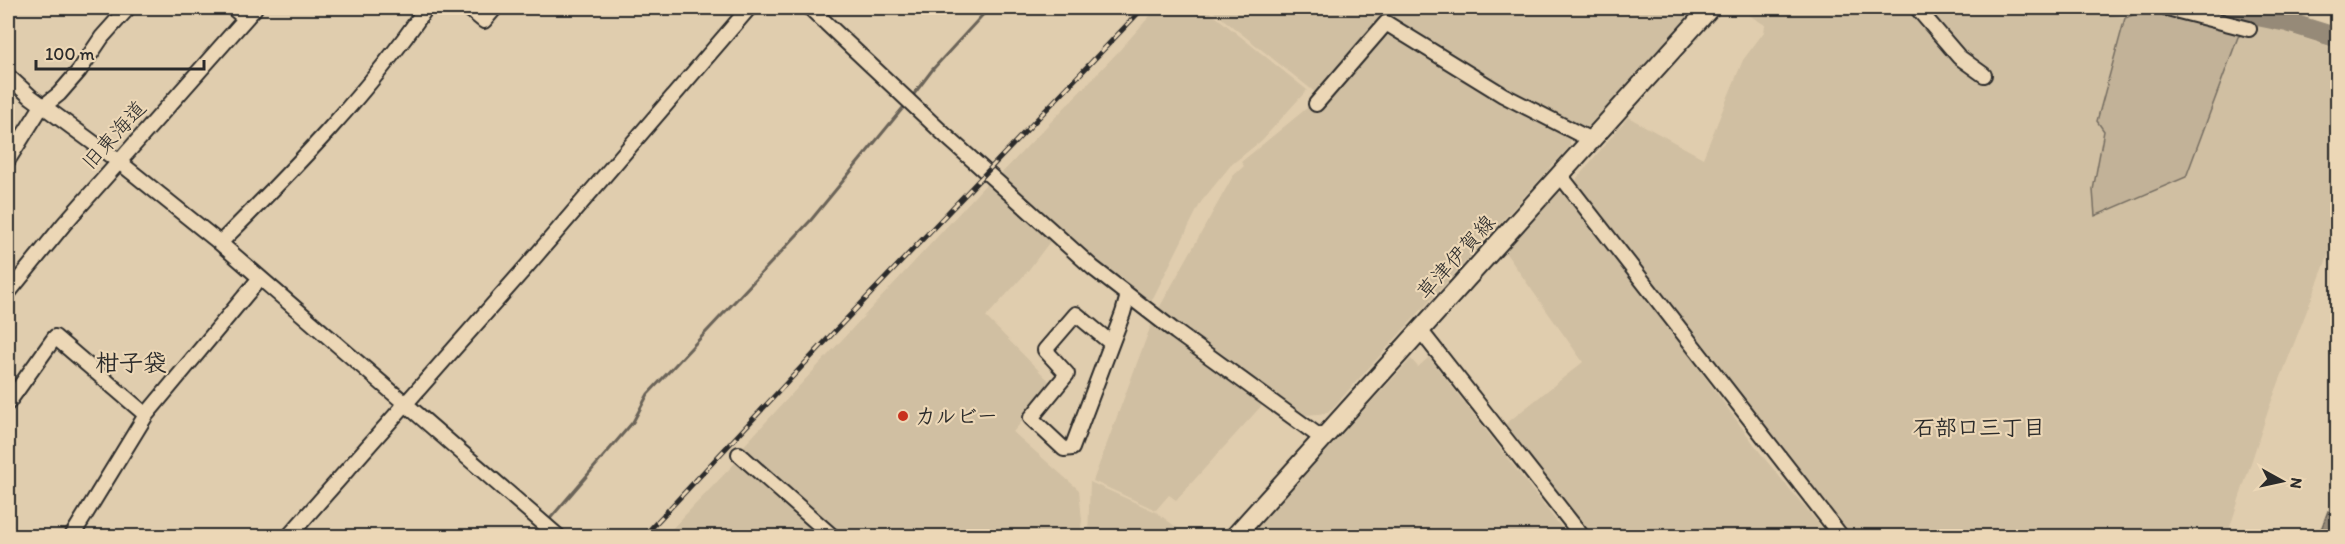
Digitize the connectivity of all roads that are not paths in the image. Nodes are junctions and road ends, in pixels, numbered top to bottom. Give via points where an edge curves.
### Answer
1 (128, 8) edge
2 (233, 8) edge
3 (255, 8) edge
4 (426, 8) edge
5 (468, 8) edge
6 (495, 8) edge
7 (749, 8) edge
8 (810, 8) edge
9 (1710, 8) edge
10 (1917, 8) edge
11 (2167, 8) edge
12 (245, 18) junction
13 (2249, 29) dead end
14 (1984, 75) dead end
15 (8, 76) edge
16 (1316, 104) dead end
17 (44, 106) junction
18 (1591, 140) junction
19 (8, 160) edge
20 (118, 162) junction
21 (1560, 175) junction
22 (220, 243) junction
23 (260, 278) junction
24 (8, 293) edge
25 (1128, 295) junction
26 (1420, 330) junction
27 (1111, 343) junction
28 (8, 403) edge
29 (406, 404) junction
30 (146, 415) junction
31 (1323, 439) junction
32 (740, 454) dead end
33 (72, 537) edge
34 (288, 537) edge
35 (558, 537) edge
36 (832, 537) edge
37 (1235, 537) edge
38 (1582, 537) edge
39 (1842, 537) edge

1 - 17 street via 79,71
2 - 12 street
3 - 12 street, 旧東海道
4 - 22 street via 379,71
5 - 6 street via 484,21
7 - 29 street
8 - 25 street via 993,178
9 - 18 main road, 草津伊賀線
10 - 14 street via 1959,57
11 - 13 street
12 - 20 street, 旧東海道
15 - 17 street
16 - 18 street via 1386,23 1503,95
17 - 19 street
17 - 20 street
18 - 21 main road, 草津伊賀線
20 - 22 street
20 - 24 street, 旧東海道
21 - 26 main road, 草津伊賀線
21 - 39 street
22 - 23 street
23 - 29 street
23 - 30 street
25 - 27 street
25 - 31 street
26 - 31 main road, 草津伊賀線
26 - 38 street
27 - 27 street via 1072,448 1064,449 1031,418 1067,374 1045,350 1076,314
28 - 30 street via 55,337
29 - 34 street
29 - 35 street
30 - 33 street
31 - 37 main road, 草津伊賀線
32 - 36 street

